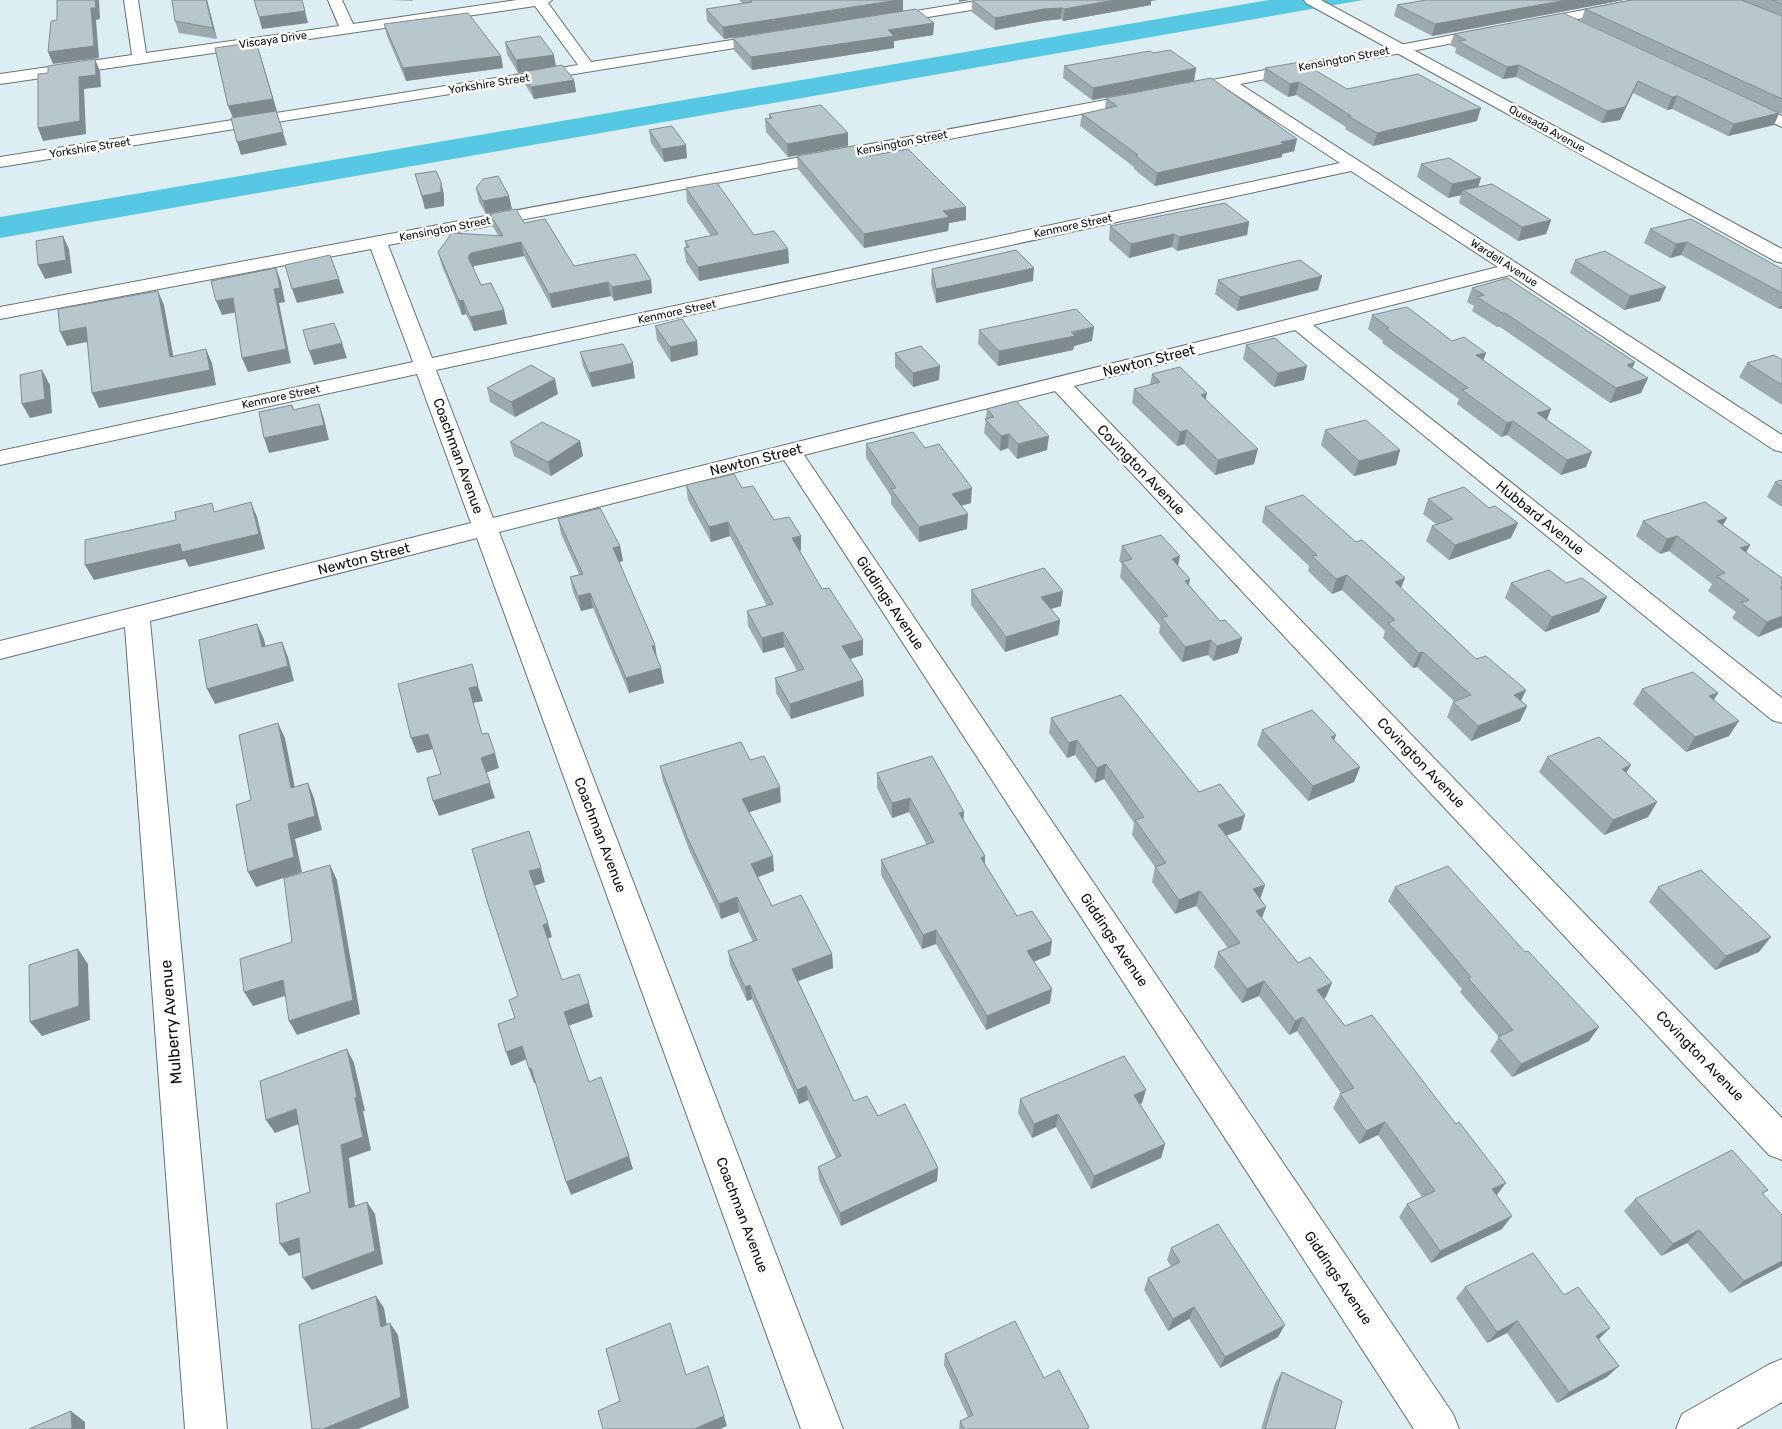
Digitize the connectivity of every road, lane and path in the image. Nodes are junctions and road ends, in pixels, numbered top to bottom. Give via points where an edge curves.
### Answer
1 (131, 0) edge
2 (335, 0) edge
3 (541, 0) edge
4 (1008, 0) edge
5 (1312, 0) edge
6 (1656, 0) edge
7 (1560, 18) junction
8 (871, 22) edge
9 (348, 29) junction
10 (1587, 31) edge
11 (783, 36) edge
12 (1400, 48) junction
13 (140, 59) junction
14 (588, 68) junction
15 (0, 80) edge
16 (1226, 81) junction
17 (1729, 97) edge
18 (1782, 122) edge
19 (0, 162) edge
20 (1354, 165) junction
21 (378, 242) junction
22 (1782, 258) edge
23 (1513, 269) junction
24 (0, 313) edge
25 (1298, 323) junction
26 (424, 366) junction
27 (1059, 384) junction
28 (1782, 445) edge
29 (790, 451) junction
30 (0, 458) edge
31 (485, 528) junction
32 (137, 616) junction
33 (0, 650) edge
34 (1782, 713) edge
35 (1782, 1143) edge
36 (1782, 1380) edge
37 (206, 1429) edge
38 (822, 1429) edge
39 (1438, 1429) edge
40 (1697, 1429) edge

1 - 13 street
2 - 9 street
3 - 9 street, Viscaya Drive
3 - 14 street
4 - 8 street
5 - 12 street, Quesada Avenue
6 - 7 street, Kensington Street
7 - 10 street
7 - 12 street, Kensington Street
9 - 13 street, Viscaya Drive
11 - 14 street, Yorkshire Street
12 - 16 street, Kensington Street
12 - 22 street, Quesada Avenue
13 - 15 street, Viscaya Drive
14 - 19 street, Yorkshire Street
16 - 20 street, Wardell Avenue
16 - 21 street, Kensington Street
17 - 18 street
20 - 23 street, Wardell Avenue
20 - 26 street, Kenmore Street
21 - 24 street, Kensington Street
21 - 26 street, Coachman Avenue
23 - 25 street, Newton Street
23 - 28 street, Wardell Avenue
25 - 27 street, Newton Street
25 - 34 street, Hubbard Avenue
26 - 30 street, Kenmore Street
26 - 31 street, Coachman Avenue
27 - 29 street, Newton Street
27 - 35 street, Covington Avenue
29 - 31 street, Newton Street
29 - 39 street, Giddings Avenue
31 - 32 street, Newton Street
31 - 38 street, Coachman Avenue
32 - 33 street, Newton Street
32 - 37 street, Mulberry Avenue
36 - 40 street

